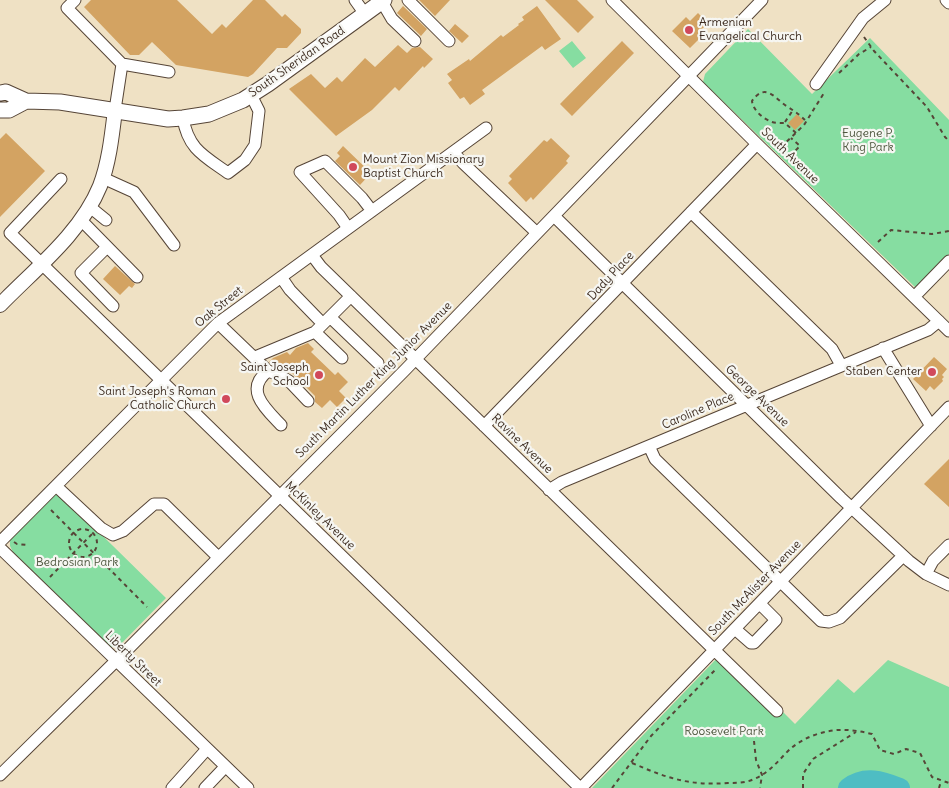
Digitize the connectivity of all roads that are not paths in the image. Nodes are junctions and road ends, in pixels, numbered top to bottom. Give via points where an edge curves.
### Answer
1 (75, 0) edge
2 (355, 0) edge
3 (408, 0) edge
4 (612, 0) edge
5 (762, 0) edge
6 (885, 0) edge
7 (946, 0) edge
8 (383, 1) edge
9 (949, 3) edge
10 (365, 14) junction
11 (449, 40) dead end
12 (415, 41) dead end
13 (122, 64) junction
14 (169, 72) dead end
15 (688, 76) junction
16 (821, 87) road end
17 (0, 93) edge
18 (251, 95) junction
19 (26, 101) junction
20 (0, 110) edge
21 (115, 110) junction
22 (183, 118) junction
23 (486, 128) dead end
24 (757, 144) junction
25 (453, 152) junction
26 (103, 178) junction
27 (61, 179) dead end
28 (90, 207) junction
29 (372, 211) junction
30 (691, 212) junction
31 (554, 216) junction
32 (81, 220) junction
33 (106, 220) dead end
34 (348, 228) junction
35 (537, 233) junction
36 (174, 245) dead end
37 (107, 247) junction
38 (312, 255) junction
39 (949, 261) edge
40 (41, 264) junction
41 (81, 273) junction
42 (137, 277) dead end
43 (281, 277) junction
44 (622, 282) junction
45 (62, 284) junction
46 (102, 294) junction
47 (351, 296) junction
48 (914, 297) junction
49 (0, 305) edge
50 (113, 306) dead end
51 (87, 309) junction
52 (939, 321) junction
53 (218, 323) junction
54 (322, 324) junction
55 (949, 331) edge
56 (883, 348) junction
57 (255, 357) junction
58 (342, 358) dead end
59 (415, 359) junction
60 (378, 363) dead end
61 (841, 365) junction
62 (268, 370) junction
63 (161, 380) junction
64 (308, 401) dead end
65 (747, 405) junction
66 (949, 407) edge
67 (281, 426) dead end
68 (484, 426) junction
69 (931, 426) junction
70 (649, 446) junction
71 (56, 486) junction
72 (549, 490) junction
73 (279, 496) junction
74 (852, 508) junction
75 (0, 542) edge
76 (949, 545) edge
77 (0, 548) edge
78 (903, 556) junction
79 (218, 557) junction
80 (926, 574) junction
81 (781, 582) junction
82 (949, 585) edge
83 (760, 604) junction
84 (735, 629) junction
85 (714, 650) junction
86 (115, 661) junction
87 (777, 711) dead end
88 (207, 749) junction
89 (225, 767) junction
90 (0, 775) edge
91 (172, 788) edge
92 (205, 788) edge
93 (248, 788) edge
94 (580, 788) edge

1 - 13 street via 67,8
2 - 10 street
3 - 11 street
4 - 15 street, South Avenue
5 - 15 street, South Martin Luther King Junior Avenue
6 - 16 street via 856,27
7 - 9 street
8 - 10 highway, South Sheridan Road
8 - 12 street via 392,19
10 - 18 highway, South Sheridan Road
13 - 14 street
13 - 21 street
15 - 24 street, South Avenue
15 - 31 street, South Martin Luther King Junior Avenue
17 - 19 highway via 6,92
18 - 22 highway, South Sheridan Road via 224,109
18 - 22 street via 259,111 255,146 245,160 228,173 191,144
19 - 20 highway via 9,110
19 - 21 highway, South Sheridan Road
21 - 22 highway, South Sheridan Road via 168,119
21 - 26 main road
23 - 25 street, Oak Street
24 - 30 street, Dady Place
24 - 48 street, South Avenue
25 - 29 street, Oak Street
25 - 35 street
26 - 28 main road
26 - 36 street via 134,192
27 - 40 street, McKinley Avenue via 10,234
28 - 32 main road
28 - 33 street
29 - 34 street, Oak Street
29 - 34 street via 325,161 300,172
30 - 44 street, Dady Place
30 - 61 street via 832,349
31 - 35 street, South Martin Luther King Junior Avenue
31 - 44 street, George Avenue
32 - 37 street
32 - 40 main road
34 - 38 street, Oak Street
35 - 59 street, South Martin Luther King Junior Avenue
37 - 41 street
37 - 42 street
38 - 43 street, Oak Street
38 - 47 street, Ravine Avenue
39 - 48 street
40 - 45 street, McKinley Avenue
40 - 49 main road
41 - 45 street
41 - 46 street
43 - 53 street, Oak Street
43 - 54 street
44 - 65 street, George Avenue
44 - 68 street, Dady Place
45 - 51 street, McKinley Avenue
46 - 50 street
46 - 51 street
47 - 54 street
47 - 59 street, Ravine Avenue
48 - 52 street, South Avenue
51 - 63 street, McKinley Avenue
52 - 55 street, South Avenue
52 - 56 street, Caroline Place via 928,330
53 - 57 street
53 - 63 street, Oak Street
54 - 57 street
54 - 58 street
54 - 60 street
56 - 61 street, Caroline Place
56 - 69 street
57 - 62 street
59 - 68 street, Ravine Avenue
59 - 73 street, South Martin Luther King Junior Avenue
61 - 65 street, Caroline Place
62 - 64 street via 289,381
62 - 67 street via 259,383 257,393 261,404
63 - 71 street, Oak Street
63 - 73 street, McKinley Avenue
65 - 70 street, Caroline Place
65 - 74 street, George Avenue
66 - 69 street, South McAlister Avenue
68 - 72 street, Ravine Avenue
69 - 74 street, South McAlister Avenue
70 - 72 street, Caroline Place
70 - 81 street via 655,459
71 - 75 street, Oak Street
71 - 79 street via 101,528 113,535 123,531 154,504 164,504
72 - 85 street, Ravine Avenue
73 - 79 street, South Martin Luther King Junior Avenue
73 - 94 street, McKinley Avenue
74 - 78 street, George Avenue
74 - 81 street, South McAlister Avenue
76 - 80 street via 933,561
77 - 86 street, Liberty Street
78 - 80 street, George Avenue
78 - 81 street via 846,614 829,622 818,619
79 - 86 street, South Martin Luther King Junior Avenue
80 - 82 street, George Avenue
81 - 83 street, South McAlister Avenue
83 - 84 street, South McAlister Avenue
83 - 84 street via 776,620 754,643
84 - 85 street, South McAlister Avenue
85 - 87 street, Ravine Avenue
85 - 94 street, South McAlister Avenue
86 - 88 street, Liberty Street
86 - 90 street, South Martin Luther King Junior Avenue
88 - 89 street, Liberty Street
88 - 91 street
89 - 92 street
89 - 93 street, Liberty Street

